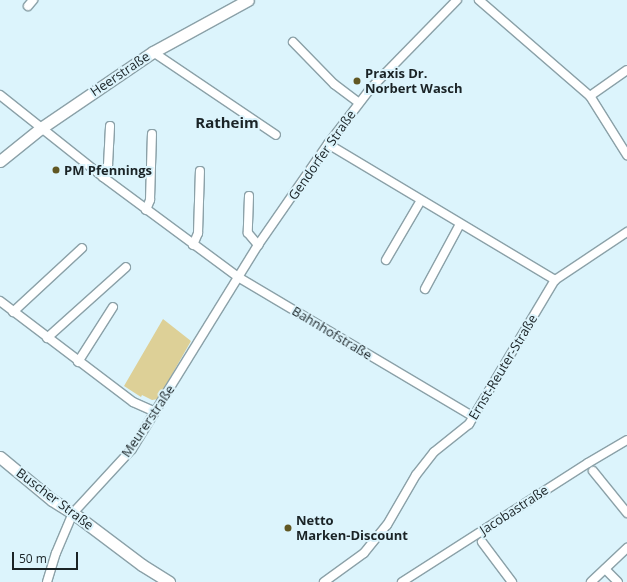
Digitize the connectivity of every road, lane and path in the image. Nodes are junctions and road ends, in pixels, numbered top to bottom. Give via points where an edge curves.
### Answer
1 (457, 0) edge
2 (479, 0) edge
3 (245, 1) edge
4 (293, 42) dead end
5 (154, 52) junction
6 (627, 70) edge
7 (0, 95) edge
8 (590, 96) junction
9 (359, 103) junction
10 (110, 126) dead end
11 (41, 128) junction
12 (152, 134) dead end
13 (276, 135) dead end
14 (328, 144) junction
15 (627, 155) edge
16 (0, 161) edge
17 (200, 171) dead end
18 (103, 178) junction
19 (249, 196) dead end
20 (421, 200) junction
21 (146, 210) junction
22 (460, 224) junction
23 (627, 232) edge
24 (193, 245) junction
25 (258, 245) junction
26 (82, 248) dead end
27 (386, 260) dead end
28 (126, 267) dead end
29 (238, 277) junction
30 (555, 280) junction
31 (425, 289) dead end
32 (0, 300) edge
33 (113, 307) dead end
34 (13, 312) junction
35 (47, 338) junction
36 (78, 362) junction
37 (155, 412) junction
38 (474, 417) junction
39 (627, 440) edge
40 (0, 457) edge
41 (593, 471) dead end
42 (73, 513) junction
43 (627, 514) edge
44 (482, 542) dead end
45 (627, 548) edge
46 (605, 569) junction
47 (47, 582) edge
48 (169, 582) edge
49 (324, 582) edge
50 (402, 582) edge
51 (512, 582) edge
52 (591, 582) edge
53 (618, 582) edge

1 - 9 street, Gendorfer Straße
2 - 8 street
3 - 5 main road, Heerstraße
4 - 9 street via 334,84
5 - 11 main road, Heerstraße
5 - 13 street
6 - 8 street
7 - 11 street, Bahnhofstraße
8 - 15 street
9 - 14 street, Gendorfer Straße
10 - 18 street via 108,165
11 - 16 main road, Heerstraße
11 - 18 street, Bahnhofstraße
12 - 21 street via 150,200
14 - 20 street
14 - 25 street, Gendorfer Straße
17 - 24 street via 198,233
18 - 21 street, Bahnhofstraße
19 - 25 street via 248,233
20 - 22 street
20 - 27 street
21 - 24 street, Bahnhofstraße
22 - 30 street
22 - 31 street
23 - 30 street, Ernst-Reuter-Straße
24 - 29 street, Bahnhofstraße
25 - 29 street, Gendorfer Straße
26 - 34 street
28 - 35 street
29 - 37 street, Meurerstraße
29 - 38 street, Bahnhofstraße
30 - 38 street, Ernst-Reuter-Straße
32 - 34 street
33 - 36 street
34 - 35 street
35 - 36 street
36 - 37 street via 134,402
37 - 42 street, Meurerstraße via 132,449
38 - 49 street, Ernst-Reuter-Straße via 434,452 416,475 387,525 364,553
39 - 50 street, Jacobastraße
40 - 42 main road, Buscher Straße via 52,500
41 - 43 street
42 - 47 street, Meurerstraße
42 - 48 main road, Buscher Straße
44 - 51 street
45 - 46 street
46 - 52 street
46 - 53 street

